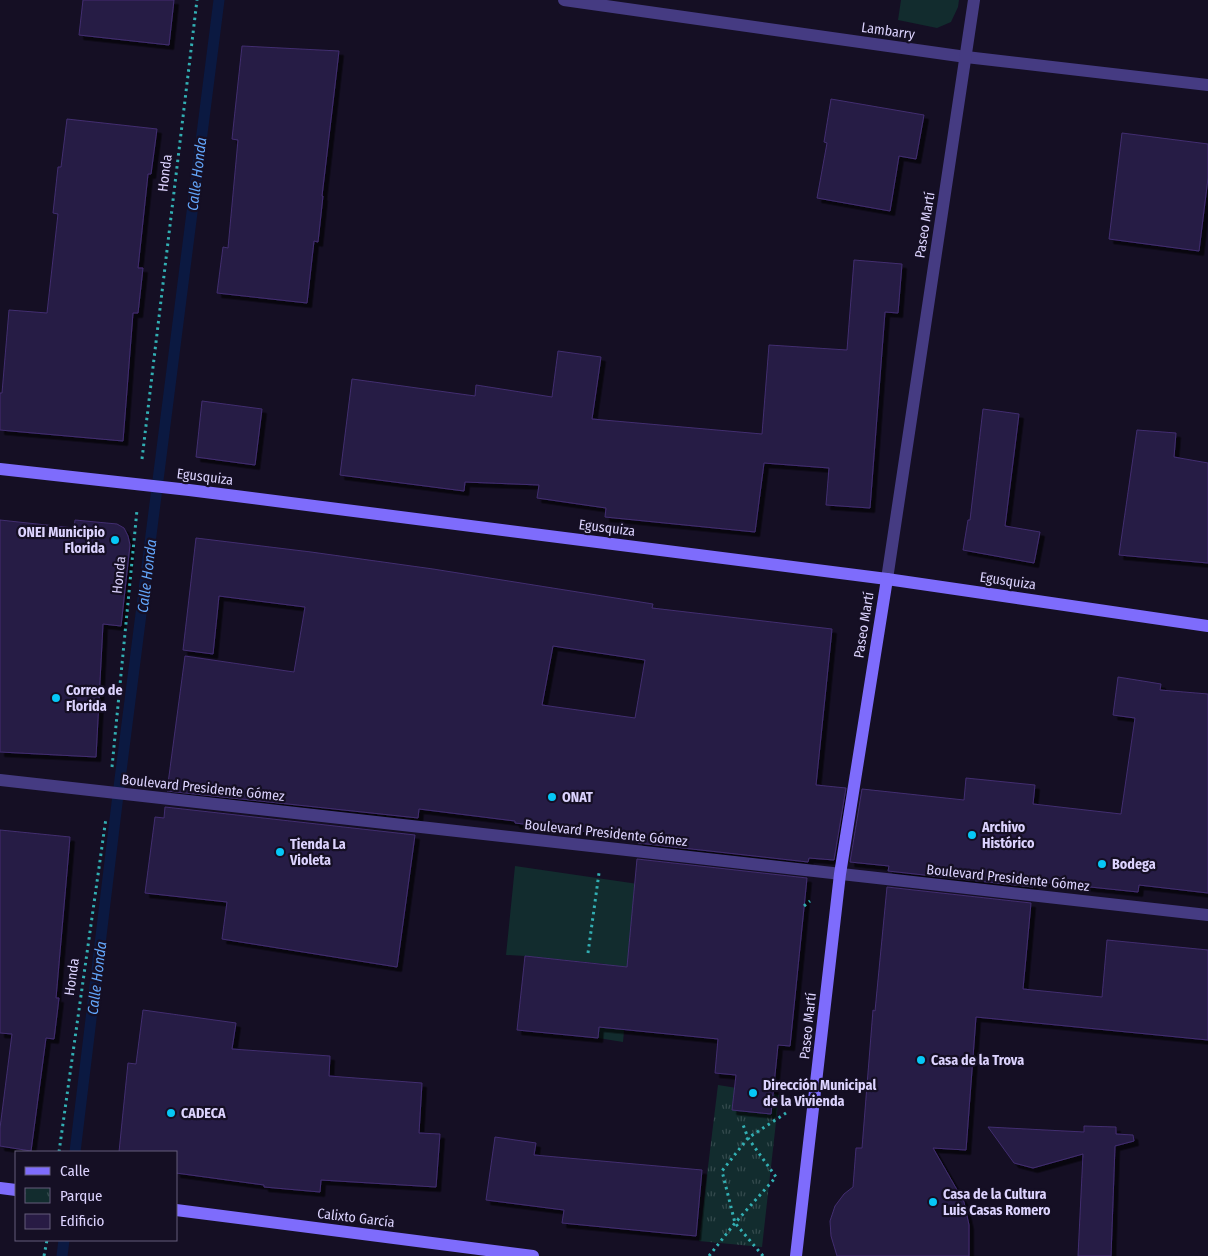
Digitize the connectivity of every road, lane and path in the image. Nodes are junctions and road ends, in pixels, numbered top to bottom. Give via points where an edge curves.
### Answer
1 (197, 0) edge
2 (564, 0) edge
3 (974, 0) edge
4 (966, 57) junction
5 (1208, 85) edge
6 (0, 469) edge
7 (139, 485) junction
8 (886, 579) junction
9 (1208, 626) edge
10 (0, 780) edge
11 (111, 793) junction
12 (603, 848) junction
13 (840, 874) junction
14 (1208, 915) edge
15 (588, 953) dead end
16 (815, 1093) junction
17 (742, 1122) dead end
18 (748, 1138) junction
19 (59, 1151) edge
20 (0, 1188) edge
21 (15, 1190) edge
22 (178, 1210) edge
23 (735, 1223) junction
24 (47, 1241) edge
25 (44, 1256) edge
26 (533, 1256) edge
27 (709, 1256) edge
28 (763, 1256) edge
29 (796, 1256) edge

1 - 7 path, Honda
2 - 4 street, Lambarry
3 - 4 street, Paseo Martí
4 - 5 street, Lambarry
4 - 8 street, Paseo Martí
6 - 7 main road, Egusquiza
7 - 8 main road, Egusquiza
7 - 11 path, Honda
8 - 9 main road, Egusquiza
8 - 13 main road, Paseo Martí
10 - 11 street, Boulevard Presidente Gómez
11 - 12 street, Boulevard Presidente Gómez
11 - 19 path, Honda
12 - 13 street, Boulevard Presidente Gómez
12 - 15 path
13 - 14 street, Boulevard Presidente Gómez
13 - 16 main road, Paseo Martí
16 - 18 path
16 - 29 main road, Paseo Martí
17 - 18 path
18 - 23 path via 722,1171
18 - 23 path via 776,1176
20 - 21 main road
22 - 26 main road, Calixto García
23 - 27 path
23 - 28 path
24 - 25 path

